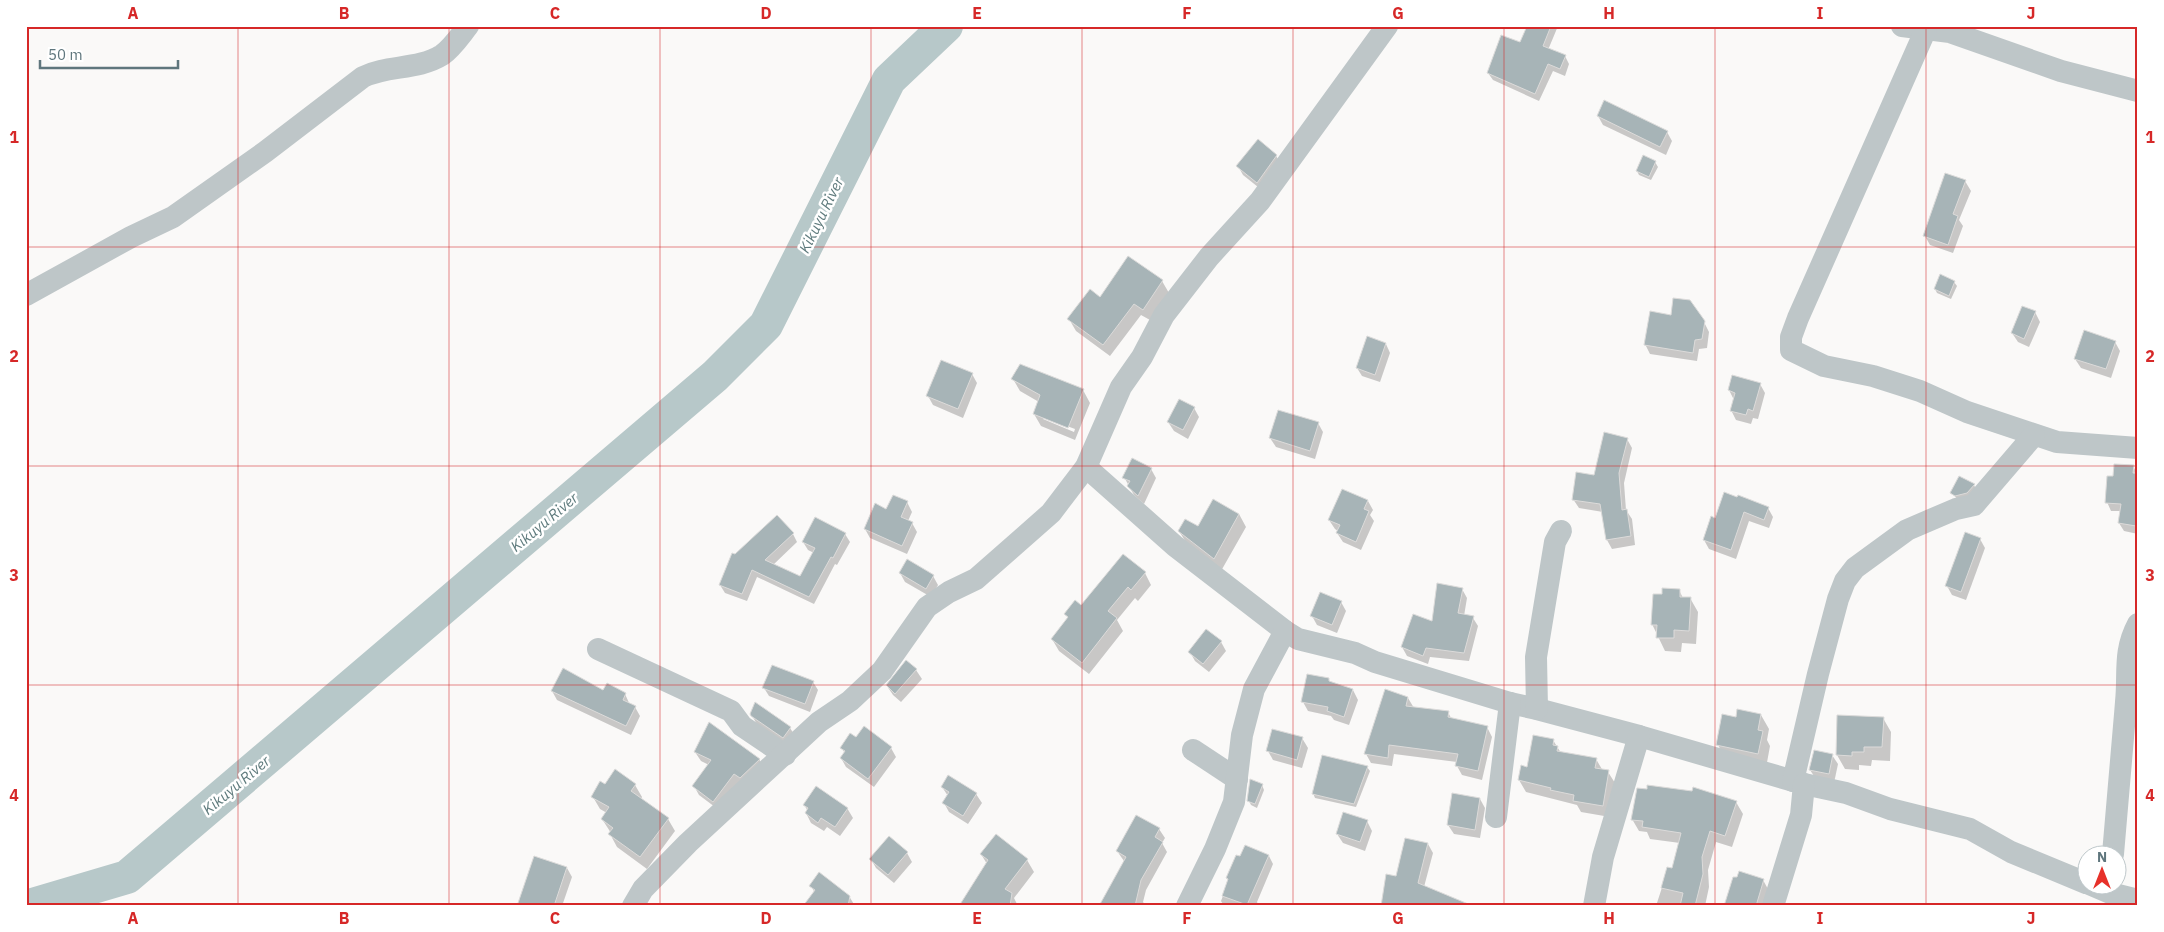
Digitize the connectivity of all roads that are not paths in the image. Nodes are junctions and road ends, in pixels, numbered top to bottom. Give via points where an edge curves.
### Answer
1 (468, 26) edge
2 (1387, 26) edge
3 (1902, 26) edge
4 (1926, 29) junction
5 (2138, 91) edge
6 (29, 293) edge
7 (2034, 435) junction
8 (2138, 448) edge
9 (1086, 468) junction
10 (1561, 531) dead end
11 (2138, 624) edge
12 (1285, 631) junction
13 (598, 649) dead end
14 (1510, 704) junction
15 (1537, 709) junction
16 (1639, 736) junction
17 (1193, 750) dead end
18 (785, 755) junction
19 (1237, 779) junction
20 (1798, 783) junction
21 (1496, 817) dead end
22 (2114, 844) edge
23 (2076, 879) edge
24 (2109, 894) edge
25 (2138, 900) edge
26 (633, 906) edge
27 (1187, 906) edge
28 (1594, 906) edge
29 (1773, 906) edge

1 - 6 street via 442,55 428,62 372,72 363,77 173,217
2 - 9 street via 1260,201 1209,257 1164,315 1142,357 1121,387
3 - 4 street
4 - 5 street via 1950,32 2061,71
4 - 7 street via 1798,318 1791,337 1791,350 1824,366 1911,388
7 - 8 street via 2057,442
7 - 20 street via 1974,505 1956,509 1907,530 1855,568 1845,581 1818,674
9 - 12 street via 1175,546
9 - 18 street via 1051,513 1013,548 976,579 927,607 882,671 850,701 819,722
10 - 15 street via 1555,542 1536,657
11 - 22 street via 2130,638 2126,660 2127,692
12 - 14 street via 1298,639 1355,653
12 - 19 street via 1254,689 1242,735
13 - 18 street via 731,710 742,726
14 - 15 street
14 - 21 street
15 - 16 street
16 - 20 street
16 - 28 street via 1602,857
17 - 19 street
18 - 26 street via 688,843 642,889
19 - 27 street via 1227,822
20 - 23 street via 1846,793 1890,810 1970,829 2011,852
20 - 29 street via 1801,815
24 - 25 street

